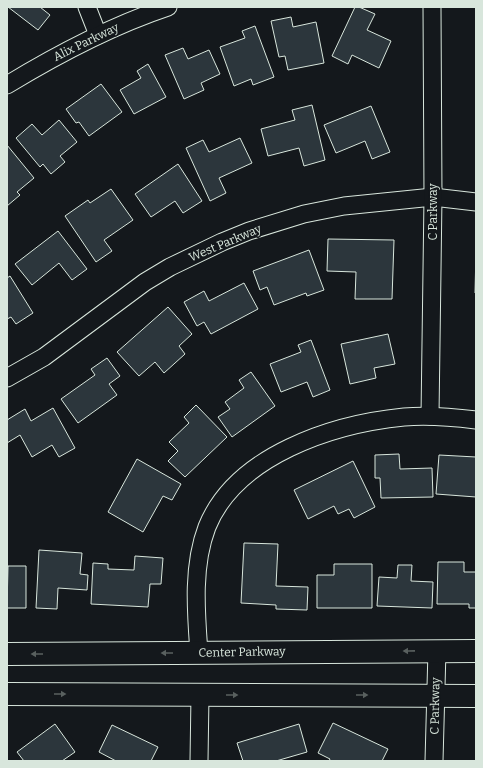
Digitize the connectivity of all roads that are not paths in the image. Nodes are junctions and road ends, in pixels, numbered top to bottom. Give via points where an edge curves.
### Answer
1 (87, 7) edge
2 (168, 7) edge
3 (432, 7) edge
4 (98, 35) junction
5 (7, 85) edge
6 (433, 197) junction
7 (476, 202) edge
8 (7, 378) edge
9 (430, 416) junction
10 (476, 420) edge
11 (437, 650) junction
12 (476, 651) edge
13 (199, 653) junction
14 (7, 654) edge
15 (7, 694) edge
16 (200, 695) junction
17 (435, 696) junction
18 (476, 696) edge
19 (199, 761) edge
20 (434, 761) edge

1 - 4 street
2 - 4 street, Alix Parkway
3 - 6 street, C Parkway
4 - 5 street, Alix Parkway via 44,62
6 - 7 street, West Parkway
6 - 8 street, West Parkway via 344,206 304,214 222,242 145,282 44,357
6 - 9 street, C Parkway
9 - 10 street
9 - 13 street via 359,424 316,437 263,463 230,491 207,527 201,547 197,572
11 - 12 street, Center Parkway
11 -> 13 street, Center Parkway
11 - 17 street, C Parkway
13 -> 14 street, Center Parkway
15 -> 16 street
16 -> 17 street
16 - 19 street
17 - 18 street
17 - 20 street, C Parkway

